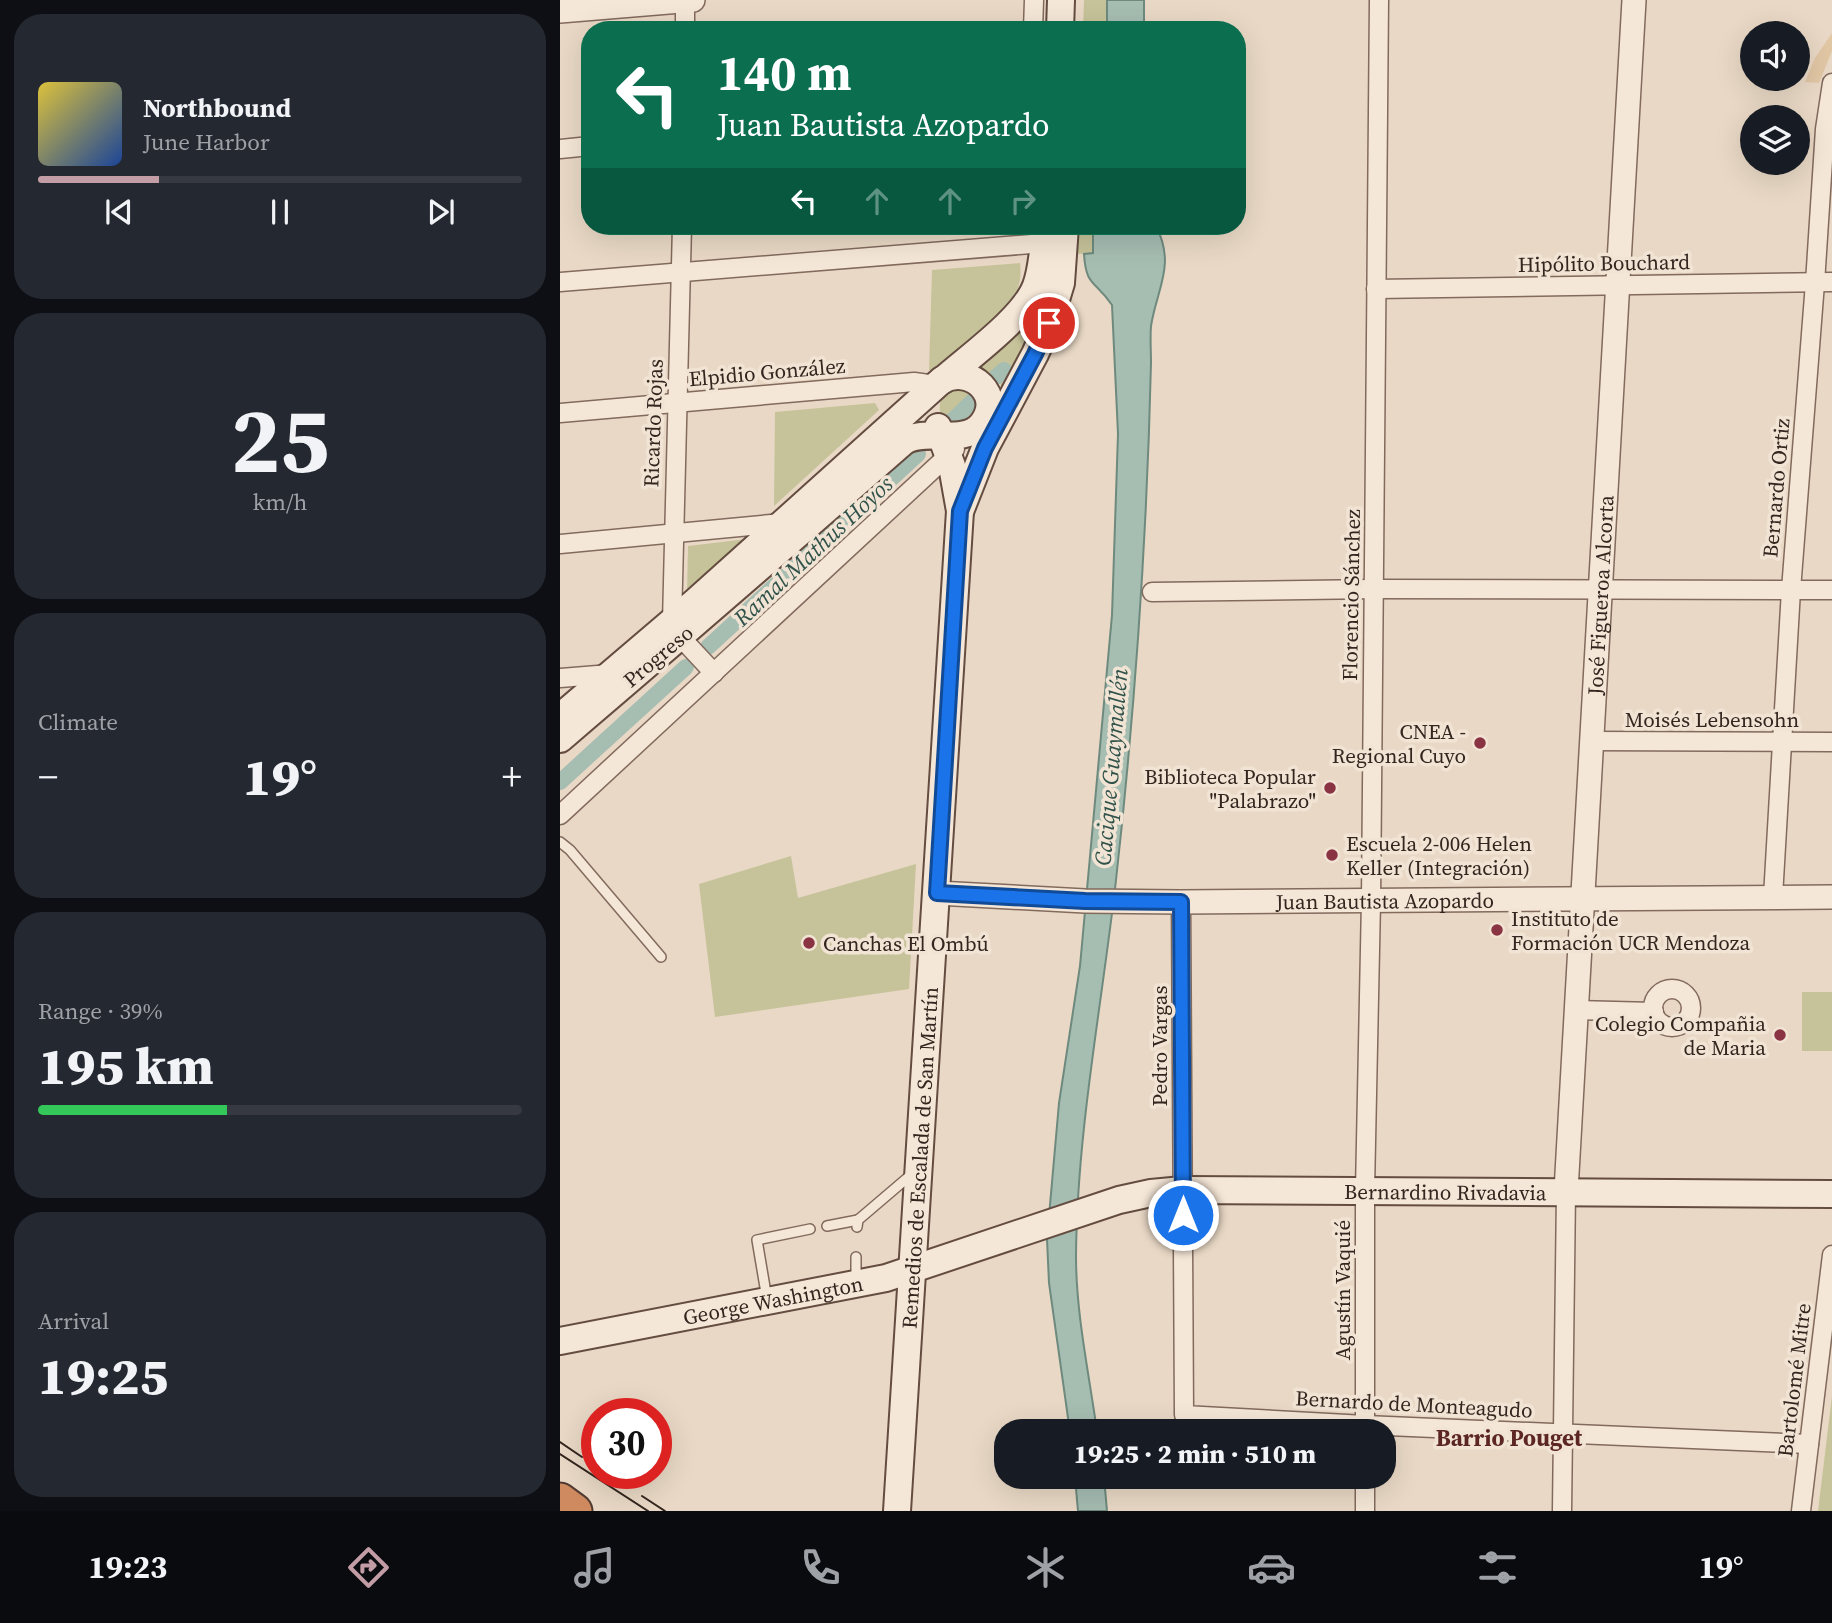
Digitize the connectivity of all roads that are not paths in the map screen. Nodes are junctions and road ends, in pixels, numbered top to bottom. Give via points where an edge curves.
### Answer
1 (685, 0) edge
2 (693, 0) edge
3 (1034, 0) edge
4 (1061, 0) edge
5 (1379, 0) edge
6 (1634, 0) edge
7 (560, 11) edge
8 (685, 21) edge
9 (1033, 21) edge
10 (1060, 21) edge
11 (1832, 83) edge
12 (581, 147) edge
13 (560, 149) edge
14 (682, 235) edge
15 (1064, 235) edge
16 (1037, 241) edge
17 (681, 272) junction
18 (560, 282) edge
19 (1824, 282) edge
20 (1618, 285) junction
21 (1376, 289) junction
22 (937, 385) junction
23 (676, 404) junction
24 (560, 413) edge
25 (964, 434) junction
26 (956, 482) junction
27 (916, 483) junction
28 (960, 511) junction
29 (782, 523) junction
30 (673, 534) junction
31 (560, 544) edge
32 (1374, 589) junction
33 (1791, 590) junction
34 (1832, 590) edge
35 (1601, 591) junction
36 (1152, 592) dead end
37 (679, 634) junction
38 (713, 673) junction
39 (610, 674) junction
40 (560, 678) edge
41 (560, 718) edge
42 (560, 739) edge
43 (1591, 741) junction
44 (1781, 742) junction
45 (1832, 742) edge
46 (560, 815) edge
47 (560, 842) edge
48 (937, 893) junction
49 (1832, 897) edge
50 (1773, 898) junction
51 (1581, 899) junction
52 (1371, 901) junction
53 (1181, 902) junction
54 (661, 957) dead end
55 (1575, 1010) junction
56 (1654, 1012) dead end
57 (919, 1169) junction
58 (1183, 1190) junction
59 (1365, 1191) junction
60 (1566, 1191) junction
61 (1832, 1194) edge
62 (1063, 1220) joint
63 (827, 1226) dead end
64 (810, 1229) dead end
65 (1832, 1255) edge
66 (856, 1257) dead end
67 (911, 1270) junction
68 (856, 1284) junction
69 (767, 1301) junction
70 (560, 1341) edge
71 (1184, 1415) joint
72 (1240, 1419) edge
73 (1365, 1419) edge
74 (1396, 1429) edge
75 (1563, 1434) junction
76 (1809, 1444) junction
77 (1365, 1489) edge
78 (560, 1500) edge
79 (575, 1511) edge
80 (897, 1511) edge
81 (1365, 1511) edge
82 (1562, 1511) edge
83 (1801, 1511) edge

1 - 2 street
1 - 7 street
1 - 8 street
3 - 9 street
4 - 10 main road
5 - 21 street, Florencio Sánchez
6 - 20 street, José Figueroa Alcorta
11 - 19 street, Bernardo Ortiz via 1825,121
12 - 13 street
14 - 17 street, Ricardo Rojas
15 - 25 main road via 1060,283 1049,323 1030,364 1004,400
16 - 17 street
16 - 22 main road, Progreso via 1036,285 1026,304
17 - 18 street
17 - 23 street, Ricardo Rojas
19 - 20 street, Hipólito Bouchard
19 - 33 street, Bernardo Ortiz
20 - 21 street, Hipólito Bouchard
20 - 35 street, José Figueroa Alcorta
21 - 32 street, Florencio Sánchez
22 - 23 street, Elpidio González via 915,382
22 - 25 main road via 928,406 930,414
22 - 25 main road via 958,375 973,378 988,399
22 - 29 main road, Progreso
23 - 24 street, Elpidio González
23 - 30 street, Ricardo Rojas
25 - 26 main road, Remedios de Escalada de San Martín
25 - 27 street
25 - 28 main road, Remedios de Escalada de San Martín
25 - 37 main road, Progreso via 907,439
26 - 27 street via 940,474
26 - 28 main road, Remedios de Escalada de San Martín
27 - 38 street
28 - 48 main road, Remedios de Escalada de San Martín
29 - 30 street
29 - 37 main road, Progreso
30 - 31 street
30 - 37 street, Ricardo Rojas
32 - 35 street
32 - 36 street
32 - 52 street, Florencio Sánchez
33 - 34 street
33 - 35 street
33 - 44 street, Bernardo Ortiz
35 - 43 street, José Figueroa Alcorta
37 - 38 street
37 - 39 main road, Progreso
37 - 42 main road, Progreso
38 - 46 street
39 - 40 street
39 - 41 main road, Progreso
43 - 44 street, Moisés Lebensohn
43 - 51 street, José Figueroa Alcorta
44 - 45 street, Moisés Lebensohn
44 - 50 street, Bernardo Ortiz
47 - 54 lane
48 - 53 street, Juan Bautista Azopardo
48 - 57 main road, Remedios de Escalada de San Martín
49 - 50 street, Juan Bautista Azopardo
50 - 51 street, Juan Bautista Azopardo
51 - 52 street, Juan Bautista Azopardo
51 - 55 street, José Figueroa Alcorta
52 - 53 street, Juan Bautista Azopardo
52 - 59 street, Florencio Sánchez
53 - 58 street, Pedro Vargas
55 - 56 street
55 - 60 street, José Figueroa Alcorta
57 - 63 lane via 858,1224
57 - 67 main road, Remedios de Escalada de San Martín
58 - 59 main road, Bernardino Rivadavia
58 - 62 main road, Bernardino Rivadavia via 1135,1196
58 - 71 street, Pedro Vargas
59 - 60 main road, Bernardino Rivadavia
59 - 73 street, Agustín Vaquié
60 - 61 main road, Bernardino Rivadavia
60 - 75 street
62 - 67 main road, George Washington
64 - 69 lane via 757,1240
65 - 76 street, Bartolomé Mitre
66 - 68 lane
67 - 68 main road, George Washington
67 - 80 main road, Remedios de Escalada de San Martín
68 - 69 main road, George Washington
69 - 70 main road, George Washington
71 - 72 street, Bernardo de Monteagudo
74 - 75 street, Bernardo de Monteagudo
75 - 76 street, Bernardo de Monteagudo
75 - 82 street
76 - 83 street, Bartolomé Mitre
77 - 81 street
78 - 79 highway

